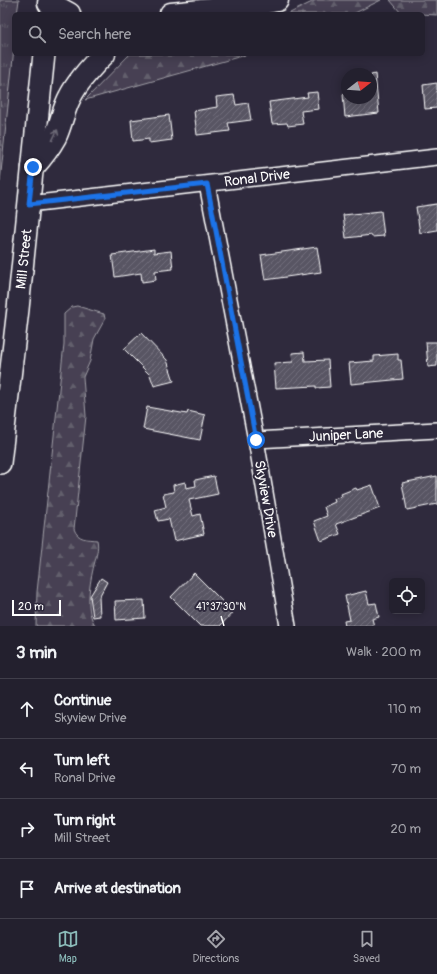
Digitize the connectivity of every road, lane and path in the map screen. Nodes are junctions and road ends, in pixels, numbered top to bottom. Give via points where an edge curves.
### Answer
1 (277, 0) edge
2 (50, 4) edge
3 (65, 12) edge
4 (189, 12) edge
5 (44, 56) edge
6 (102, 56) edge
7 (437, 157) edge
8 (33, 167) junction
9 (207, 184) junction
10 (29, 204) junction
11 (437, 430) edge
12 (256, 440) junction
13 (0, 463) edge
14 (288, 626) edge

1 - 4 highway
2 - 3 highway
5 - 8 main road, Mill Street
8 -> 6 highway via 55,137 73,91
7 - 9 street, Ronal Drive
8 - 10 main road, Mill Street
9 - 10 street, Ronal Drive
9 - 12 street, Skyview Drive
10 - 13 main road, Mill Street
11 - 12 street, Juniper Lane
12 - 14 street, Skyview Drive

